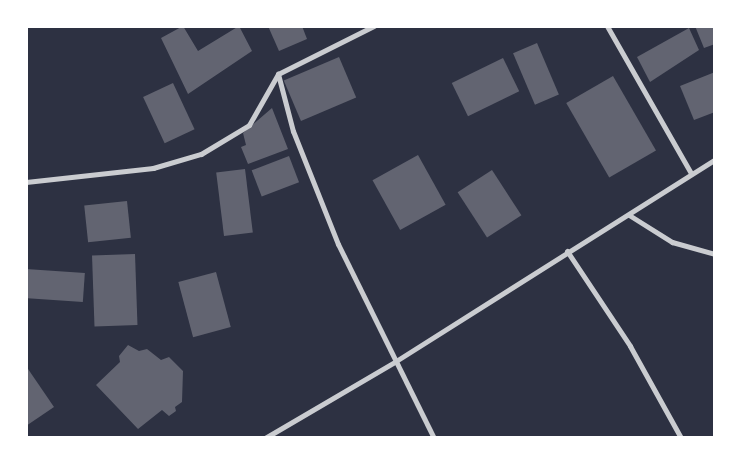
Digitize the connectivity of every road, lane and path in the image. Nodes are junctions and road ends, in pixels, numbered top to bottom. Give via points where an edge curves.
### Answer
1 (374, 26) edge
2 (607, 26) edge
3 (278, 74) junction
4 (715, 159) edge
5 (691, 173) junction
6 (26, 182) edge
7 (629, 215) junction
8 (566, 251) junction
9 (715, 254) edge
10 (396, 361) junction
11 (265, 438) edge
12 (434, 438) edge
13 (680, 438) edge

1 - 3 street
2 - 5 street
3 - 6 street via 249,125 200,154 152,168
3 - 10 street via 293,131 334,236
4 - 5 street
5 - 7 street
7 - 8 street
7 - 9 street via 672,242
8 - 10 street
8 - 13 street via 630,346
10 - 11 street
10 - 12 street

